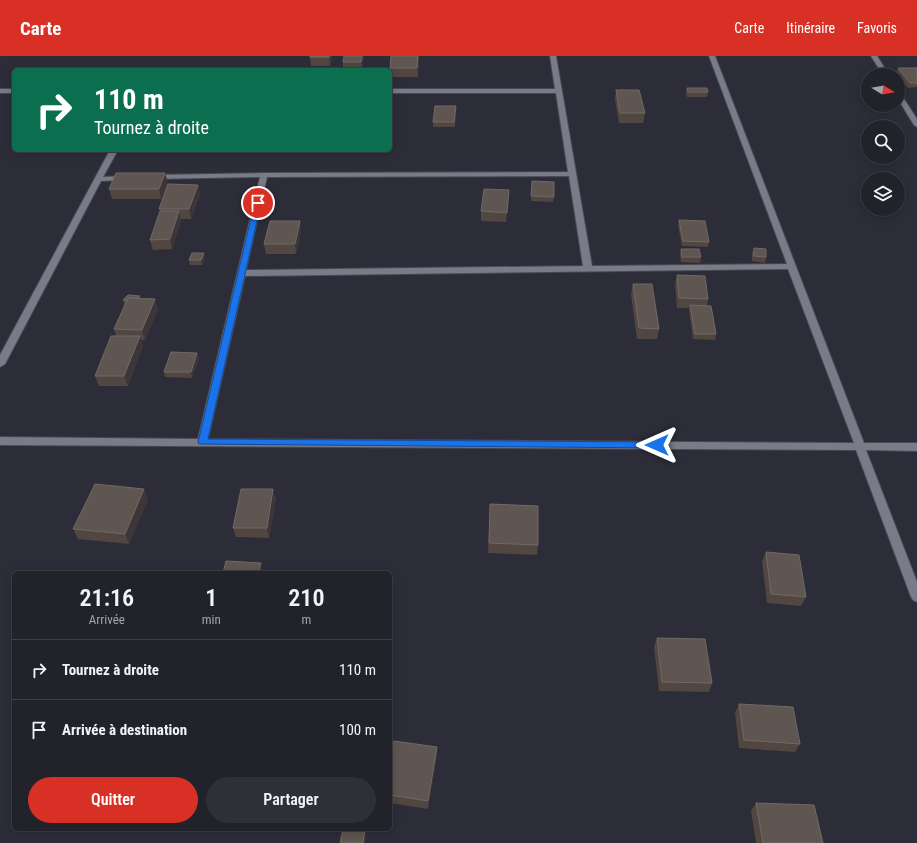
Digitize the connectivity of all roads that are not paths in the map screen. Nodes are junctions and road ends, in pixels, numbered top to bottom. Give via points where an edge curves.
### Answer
1 (553, 56) edge
2 (712, 56) edge
3 (874, 56) edge
4 (882, 68) edge
5 (0, 91) edge
6 (392, 91) edge
7 (558, 91) junction
8 (12, 92) edge
9 (905, 105) edge
10 (917, 125) edge
11 (113, 152) edge
12 (572, 174) junction
13 (264, 175) junction
14 (131, 178) edge
15 (147, 178) edge
16 (100, 179) junction
17 (792, 266) junction
18 (588, 268) junction
19 (242, 273) junction
20 (0, 364) edge
21 (0, 441) edge
22 (202, 442) junction
23 (860, 447) junction
24 (917, 447) edge
25 (917, 597) edge

1 - 7 street
2 - 17 street
3 - 4 street
5 - 8 street
6 - 7 street
7 - 12 street
9 - 10 street
11 - 16 street
12 - 13 street
12 - 18 street
13 - 15 street
13 - 19 street
14 - 16 street
16 - 20 street
17 - 18 street
17 - 23 street
18 - 19 street
19 - 22 street
21 - 22 street
22 - 23 street
23 - 24 street
23 - 25 street

